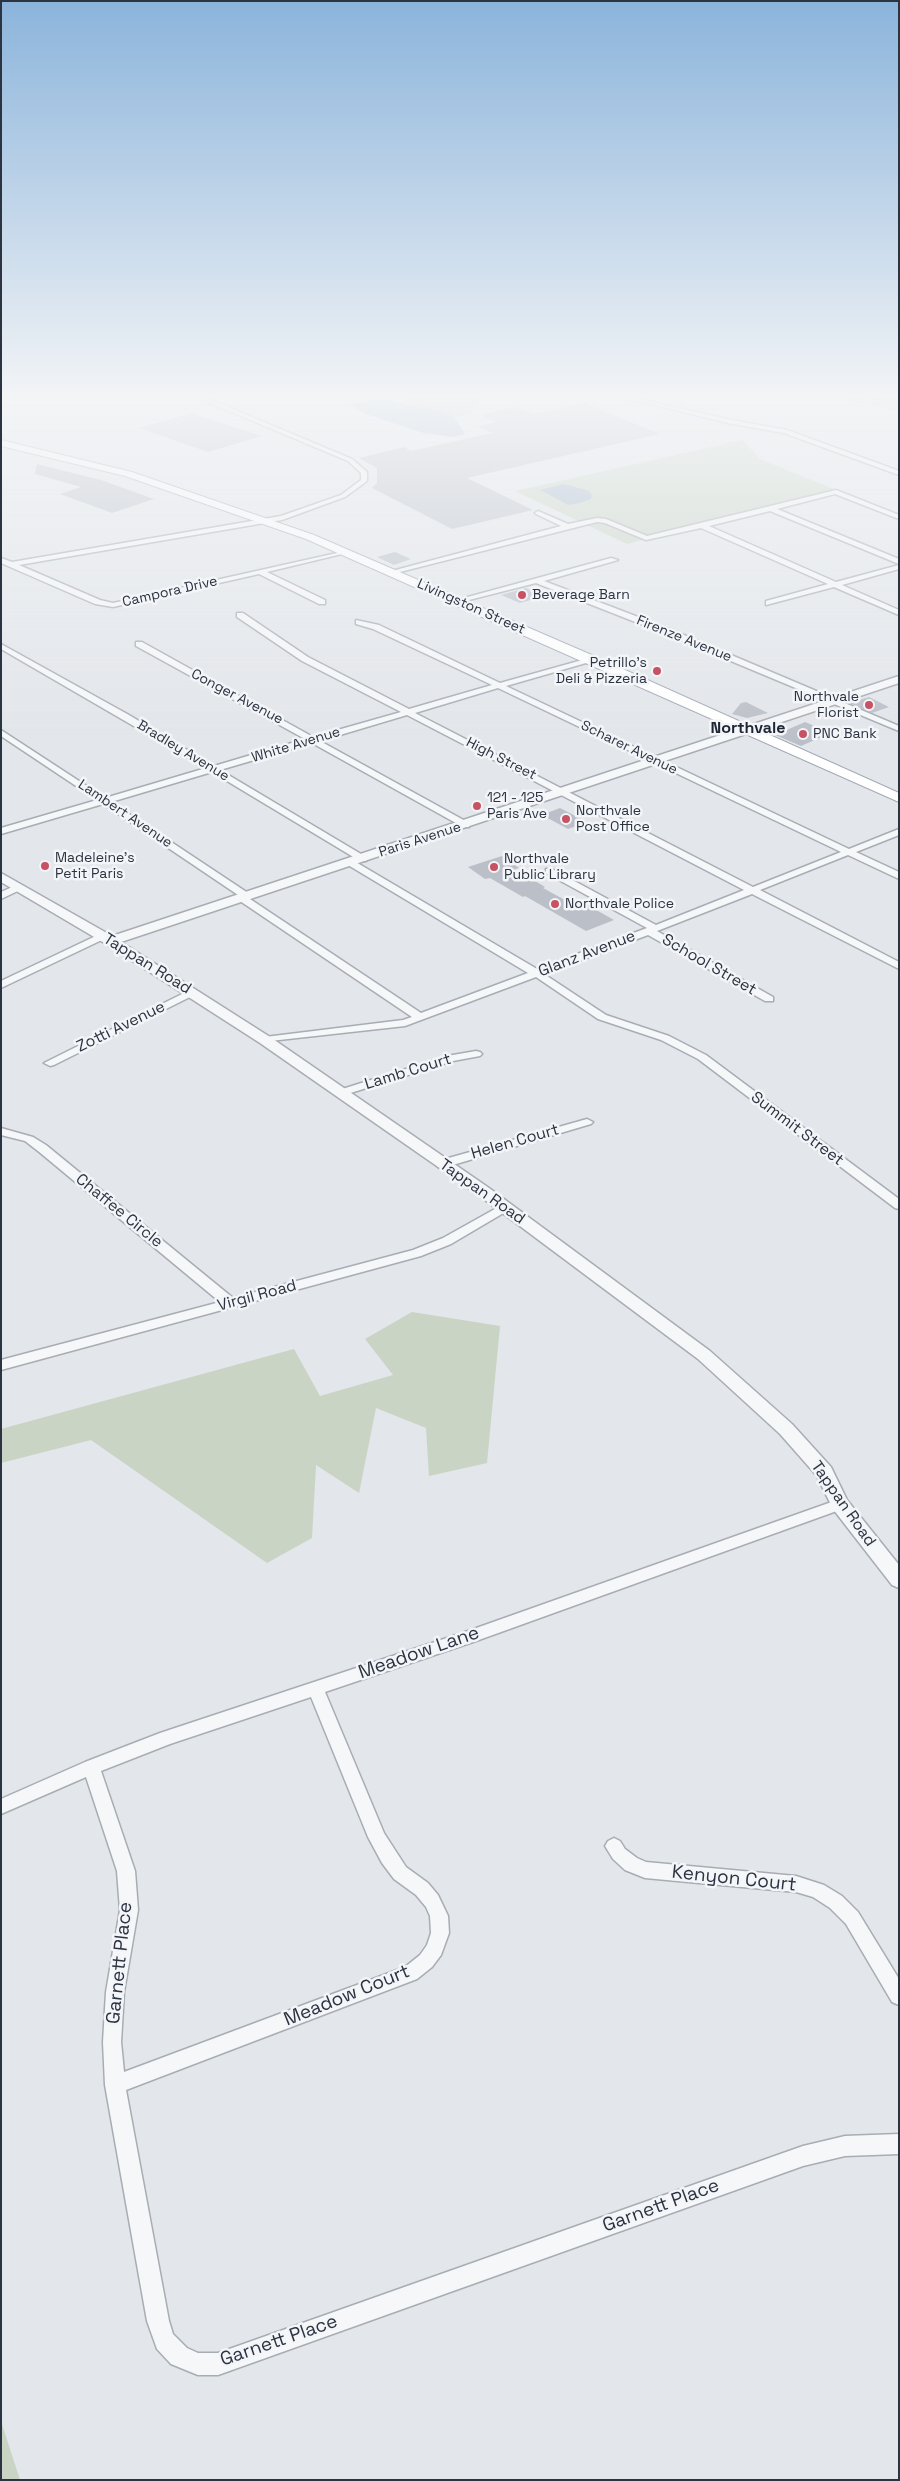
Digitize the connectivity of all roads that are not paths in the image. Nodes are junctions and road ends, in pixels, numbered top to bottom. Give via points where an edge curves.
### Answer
1 (243, 513) edge
2 (292, 513) edge
3 (538, 513) dead end
4 (753, 513) edge
5 (783, 513) edge
6 (267, 521) junction
7 (567, 526) junction
8 (702, 526) junction
9 (344, 552) junction
10 (1, 560) edge
11 (614, 560) dead end
12 (899, 562) edge
13 (13, 564) junction
14 (899, 567) edge
15 (259, 571) junction
16 (392, 572) junction
17 (536, 580) junction
18 (834, 585) junction
19 (457, 601) junction
20 (322, 602) dead end
21 (769, 603) dead end
22 (899, 613) edge
23 (240, 615) dead end
24 (359, 622) dead end
25 (139, 644) dead end
26 (1, 646) edge
27 (590, 658) junction
28 (899, 679) edge
29 (497, 685) junction
30 (832, 701) junction
31 (408, 712) junction
32 (748, 729) junction
33 (899, 729) edge
34 (1, 732) edge
35 (314, 739) junction
36 (654, 761) junction
37 (213, 770) junction
38 (563, 791) junction
39 (899, 798) edge
40 (106, 801) junction
41 (466, 824) junction
42 (1, 831) edge
43 (899, 832) edge
44 (848, 852) junction
45 (357, 861) junction
46 (549, 871) dead end
47 (899, 876) edge
48 (1, 877) edge
49 (20, 887) junction
50 (753, 890) junction
51 (1, 896) edge
52 (245, 898) junction
53 (652, 930) junction
54 (106, 938) junction
55 (899, 966) edge
56 (536, 973) junction
57 (1, 985) edge
58 (192, 992) junction
59 (769, 999) dead end
60 (419, 1017) junction
61 (265, 1040) junction
62 (695, 1053) joint
63 (476, 1054) dead end
64 (50, 1062) dead end
65 (340, 1093) junction
66 (587, 1122) dead end
67 (1, 1130) edge
68 (442, 1164) junction
69 (899, 1205) edge
70 (506, 1208) junction
71 (230, 1303) junction
72 (1, 1365) edge
73 (840, 1504) junction
74 (899, 1580) edge
75 (315, 1688) junction
76 (91, 1767) junction
77 (1, 1807) edge
78 (614, 1846) dead end
79 (899, 1996) edge
80 (115, 2085) junction
81 (899, 2144) edge

1 - 6 main road, Livingston Street
2 - 6 street
3 - 7 street
4 - 8 street
5 - 12 street
6 - 9 main road, Livingston Street
6 - 13 street
7 - 8 street via 606,521 646,538
7 - 16 street
8 - 18 street
9 - 15 street, Campora Drive
9 - 16 main road, Livingston Street
10 - 13 street, Campora Drive
11 - 17 street
13 - 15 street, Campora Drive via 114,607
14 - 18 street
15 - 20 street
16 - 19 main road, Livingston Street
17 - 19 street
17 - 30 street, Firenze Avenue
18 - 21 street
18 - 22 street
19 - 27 main road, Livingston Street
23 - 31 street, High Street via 305,659
24 - 29 street, Scharer Avenue via 376,627
25 - 35 street, Conger Avenue
26 - 37 street, Bradley Avenue
27 - 29 street, White Avenue
27 - 32 main road, Livingston Street
28 - 30 street, Paris Avenue
29 - 31 street, White Avenue
29 - 36 street, Scharer Avenue
30 - 32 street, Paris Avenue
30 - 33 street, Firenze Avenue
31 - 35 street, White Avenue
31 - 38 street, High Street
32 - 36 street, Paris Avenue
32 - 39 main road, Livingston Street
34 - 40 street, Lambert Avenue
35 - 37 street, White Avenue
35 - 41 street, Conger Avenue
36 - 38 street, Paris Avenue
36 - 44 street, Scharer Avenue
37 - 40 street, White Avenue
37 - 45 street, Bradley Avenue
38 - 41 street, Paris Avenue
38 - 50 street, High Street
40 - 42 street, White Avenue
40 - 52 street, Lambert Avenue
41 - 45 street, Paris Avenue
43 - 44 street, Glanz Avenue
44 - 47 street, Scharer Avenue
44 - 50 street, Glanz Avenue
45 - 52 street, Paris Avenue
45 - 56 street, Bradley Avenue
46 - 53 street, School Street
48 - 49 street, Tappan Road
49 - 51 street
49 - 54 street, Tappan Road
50 - 53 street, Glanz Avenue
50 - 55 street, High Street
52 - 54 street, Paris Avenue
52 - 60 street, Lambert Avenue
53 - 56 street, Glanz Avenue
53 - 59 street, School Street
54 - 57 street, Paris Avenue
54 - 58 street, Tappan Road
56 - 60 street, Glanz Avenue
56 - 62 street, Bradley Avenue via 602,1017 665,1038
58 - 61 street, Tappan Road
58 - 64 street, Zotti Avenue
60 - 61 street, Glanz Avenue via 405,1023
61 - 65 street, Tappan Road
62 - 69 street, Summit Street
63 - 65 street, Lamb Court via 450,1058
65 - 68 street, Tappan Road
66 - 68 street, Helen Court
67 - 71 street, Chaffee Circle via 42,1148
68 - 70 street, Tappan Road
70 - 71 street, Virgil Road via 425,1250
70 - 73 street, Tappan Road via 704,1355 746,1390 824,1472
71 - 72 street, Virgil Road
73 - 74 street, Tappan Road
73 - 75 street, Meadow Lane
75 - 76 street, Meadow Lane
75 - 80 street, Meadow Court via 377,1837 400,1873 432,1901 440,1933 435,1949 412,1973
76 - 77 street, Meadow Lane
76 - 80 street, Garnett Place via 126,1871 129,1910 115,1992 112,2042
78 - 79 street, Kenyon Court via 631,1864 646,1870 796,1884 818,1891 836,1902 852,1918
80 - 81 street, Garnett Place via 158,2322 165,2341 179,2356 198,2364 218,2364 802,2156 845,2146

